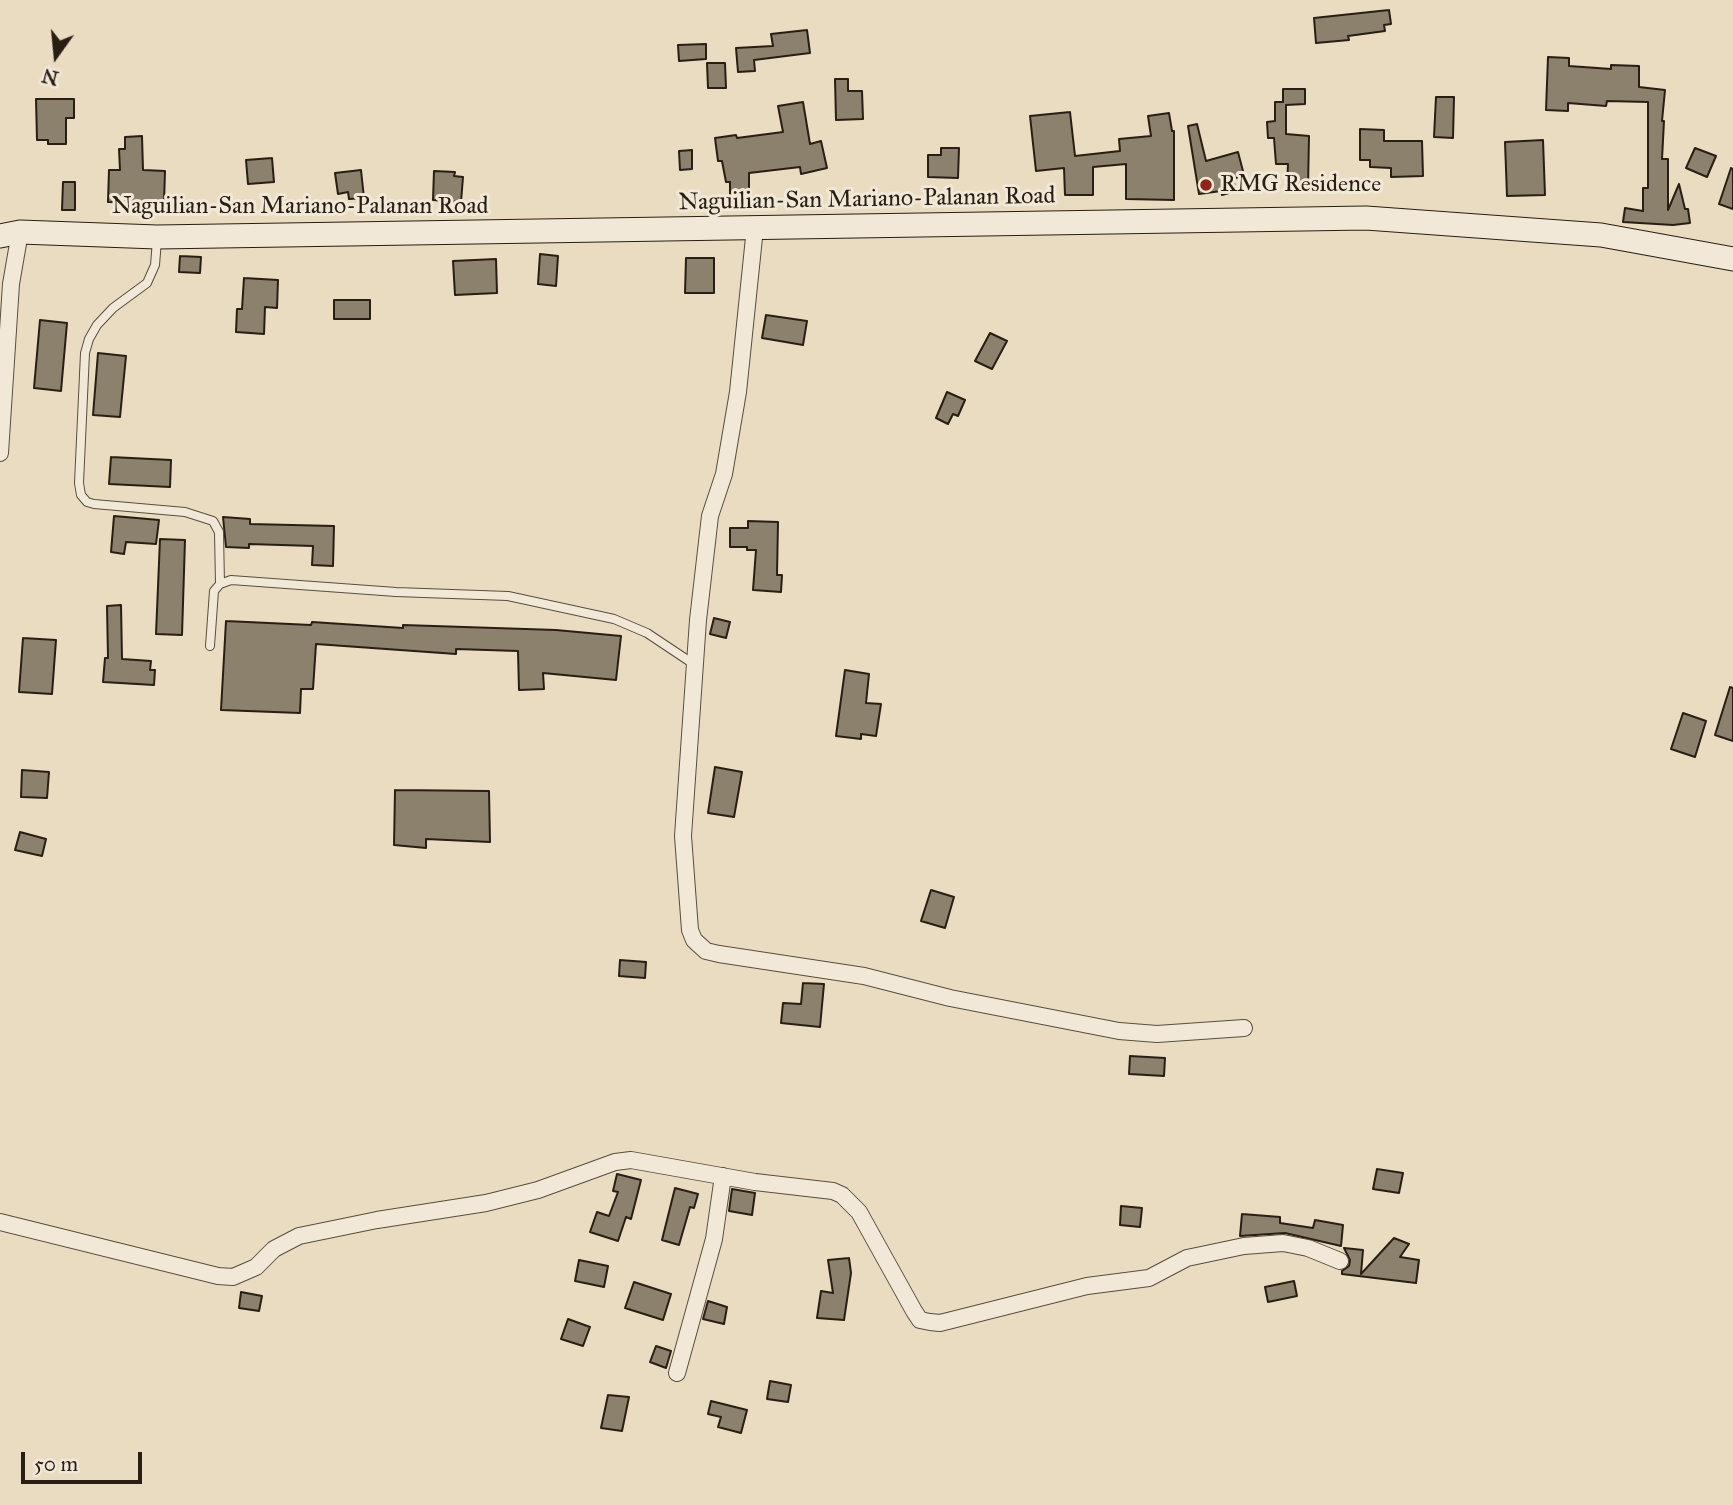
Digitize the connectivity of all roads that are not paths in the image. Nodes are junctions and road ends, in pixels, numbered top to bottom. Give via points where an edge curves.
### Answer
1 (755, 228) junction
2 (10, 234) edge
3 (157, 237) junction
4 (1733, 258) edge
5 (0, 453) edge
6 (220, 584) junction
7 (210, 646) dead end
8 (695, 664) junction
9 (1244, 1028) dead end
10 (723, 1176) junction
11 (0, 1222) edge
12 (1340, 1261) dead end
13 (677, 1373) dead end

1 - 3 main road, Naguilian-San Mariano-Palanan Road
1 - 4 main road, Naguilian-San Mariano-Palanan Road via 1366,218 1601,235
1 - 8 street via 738,392 724,474 710,516
2 - 3 main road, Naguilian-San Mariano-Palanan Road
2 - 5 street
3 - 6 lane via 155,265 147,283 113,308 89,339 81,495 94,504 185,512 213,521 219,532
6 - 7 lane via 214,590
6 - 8 lane via 231,580 508,596 614,619 647,633
8 - 9 street via 682,836 690,930 699,947 864,976 1119,1031 1157,1034
10 - 11 street via 631,1160 615,1162 525,1194 299,1236 285,1241 256,1267 233,1277
10 - 12 street via 842,1195 859,1212 920,1320 930,1322 1087,1286 1149,1278 1187,1258 1244,1246 1283,1243
10 - 13 street via 714,1238

